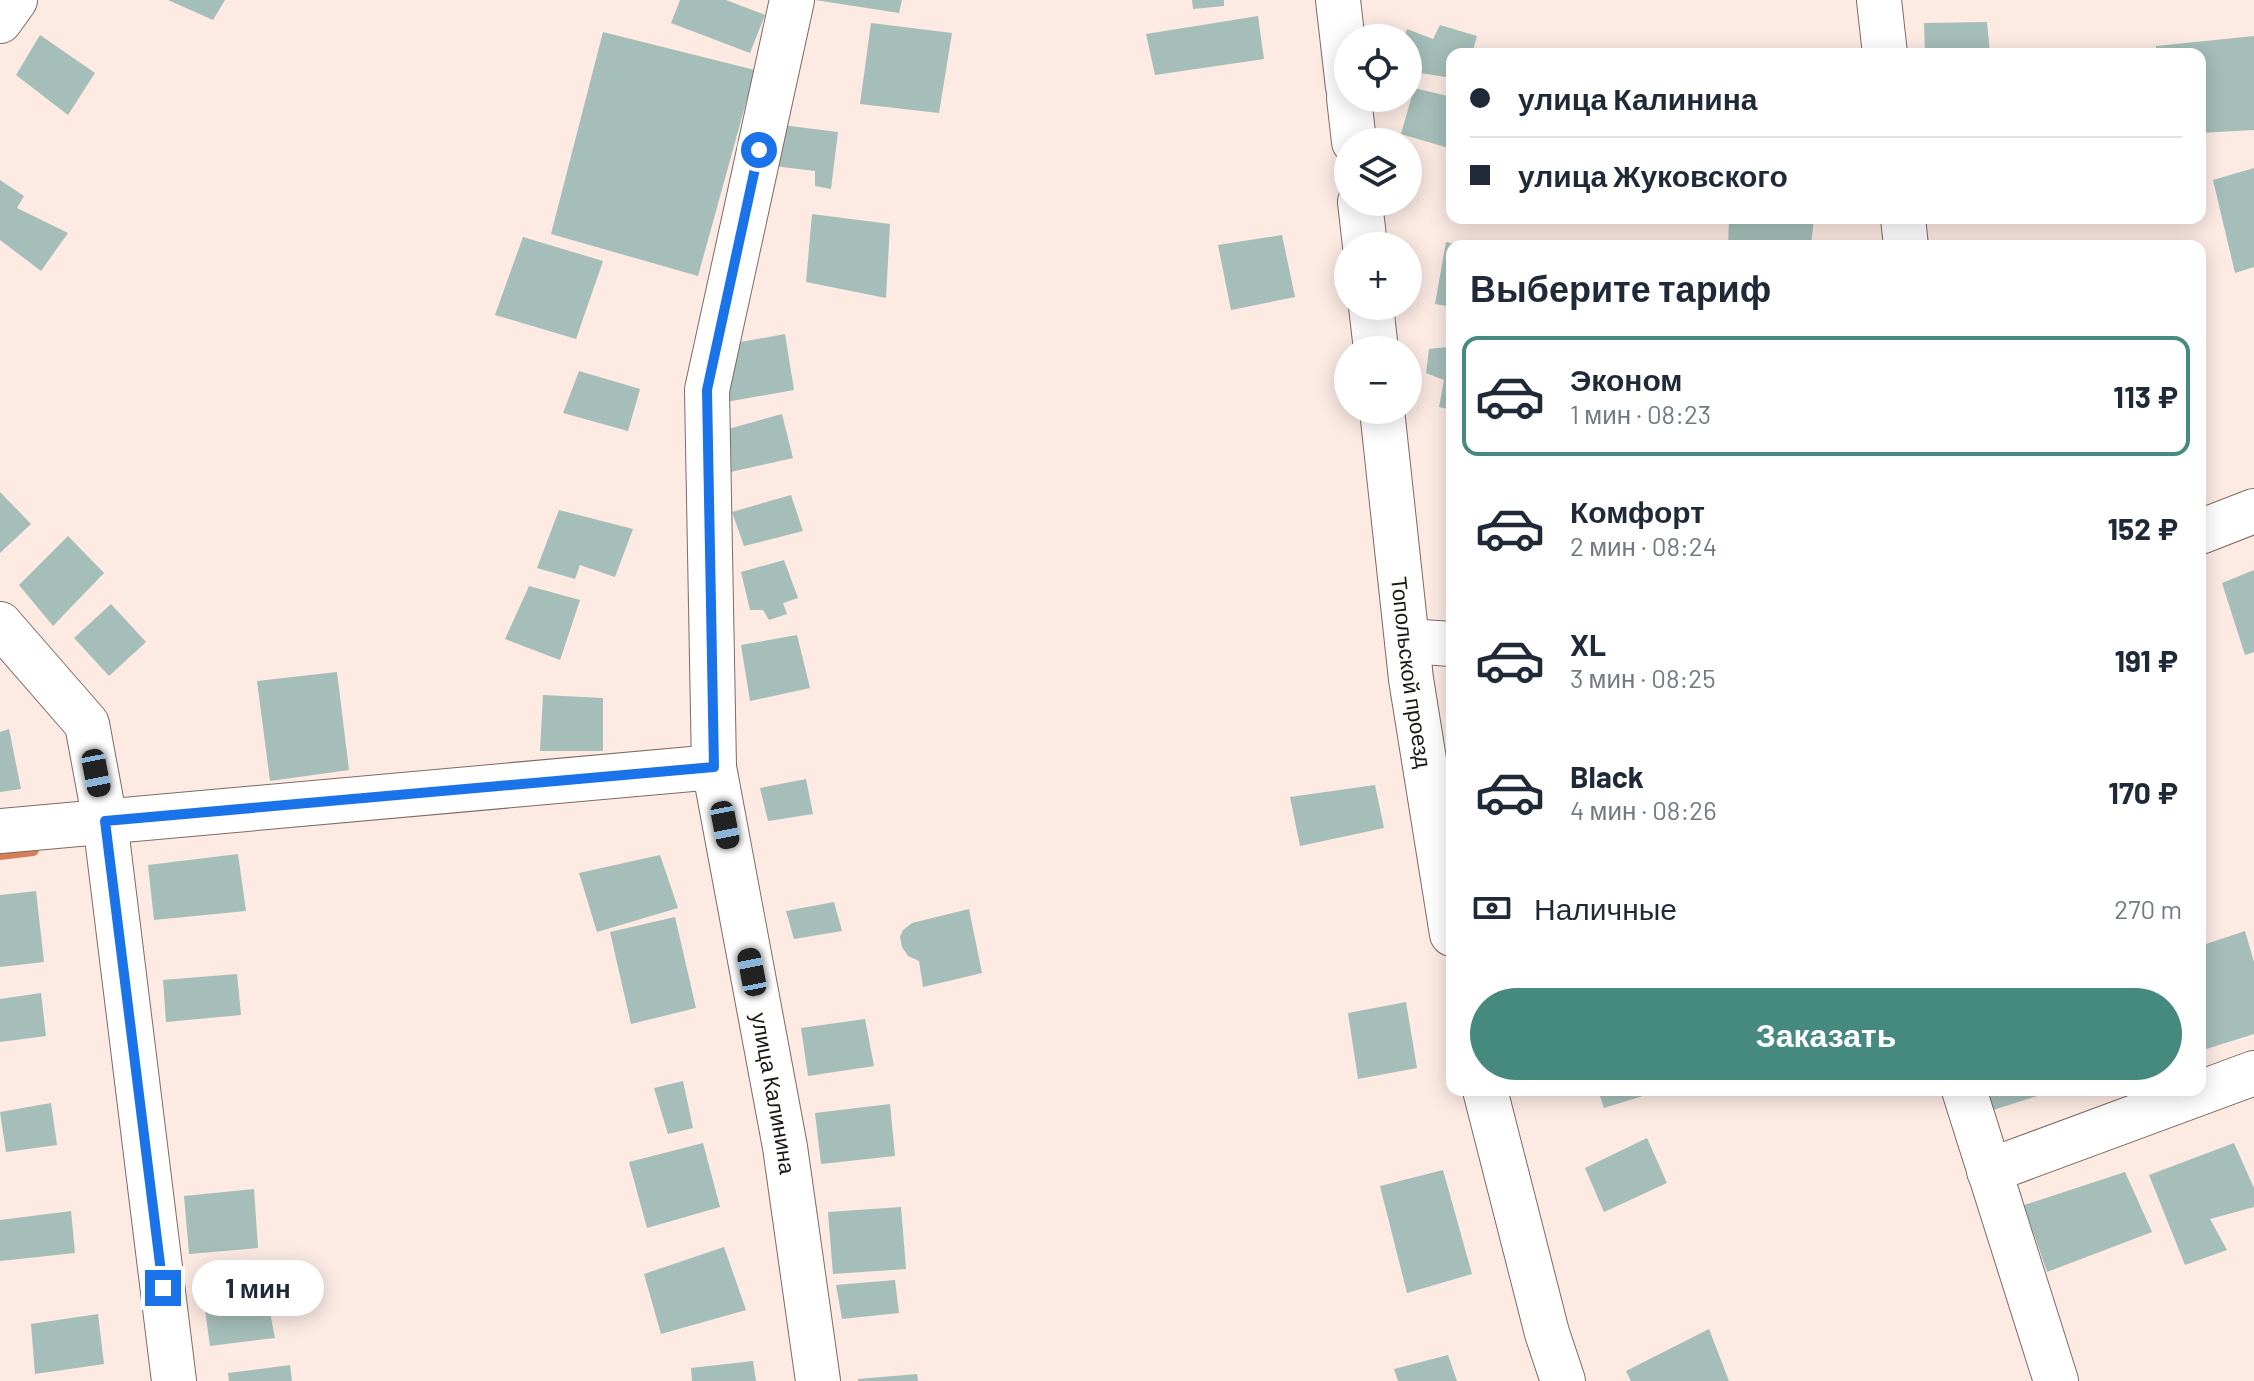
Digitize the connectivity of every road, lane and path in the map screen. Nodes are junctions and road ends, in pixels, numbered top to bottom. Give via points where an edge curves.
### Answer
1 (15, 0) edge
2 (792, 0) edge
3 (1338, 0) edge
4 (1879, 0) edge
5 (0, 21) edge
6 (1341, 24) edge
7 (1884, 48) edge
8 (1384, 424) edge
9 (2254, 511) edge
10 (2206, 530) edge
11 (0, 624) edge
12 (1407, 641) junction
13 (1446, 644) edge
14 (714, 767) junction
15 (105, 821) junction
16 (0, 831) edge
17 (1446, 895) edge
18 (2254, 1073) edge
19 (2206, 1091) edge
20 (1487, 1096) edge
21 (1966, 1096) edge
22 (2192, 1096) edge
23 (1989, 1171) junction
24 (174, 1381) edge
25 (818, 1381) edge
26 (1563, 1381) edge
27 (2056, 1381) edge

1 - 5 street
2 - 14 street, улица Калинина via 707,390
3 - 6 street
4 - 7 street
8 - 12 street, Топольской проезд
9 - 10 street
11 - 15 street via 87,724
12 - 13 street
12 - 17 street, Топольской проезд
14 - 15 street
14 - 25 street, улица Калинина via 785,1147
15 - 16 street
15 - 24 street
18 - 19 street
20 - 26 street
21 - 23 street
22 - 23 street
23 - 27 street

